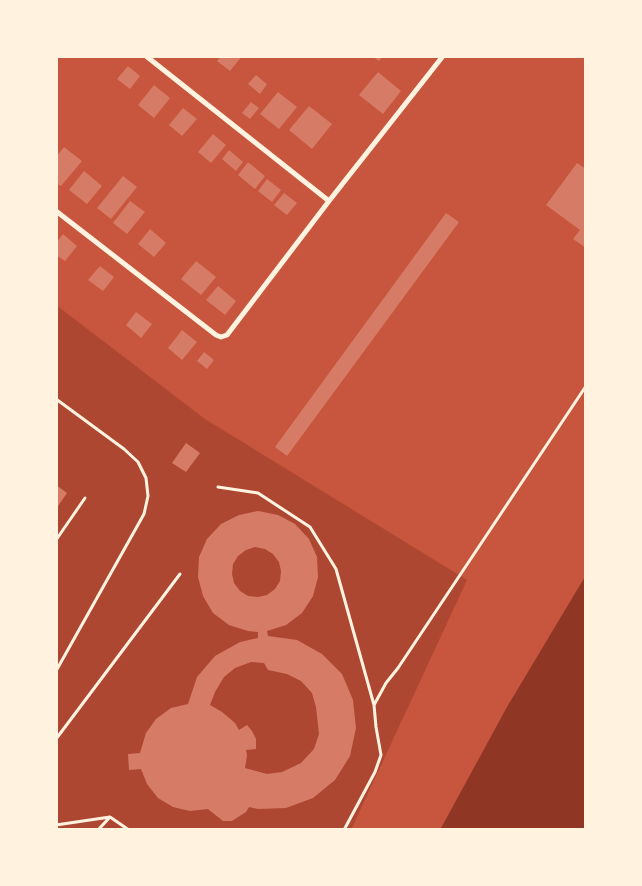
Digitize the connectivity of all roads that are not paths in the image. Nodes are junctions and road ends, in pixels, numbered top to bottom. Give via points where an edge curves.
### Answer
1 (146, 56) edge
2 (441, 57) edge
3 (329, 201) junction
4 (56, 211) edge
5 (586, 386) edge
6 (56, 399) edge
7 (218, 487) dead end
8 (85, 498) dead end
9 (56, 540) edge
10 (180, 574) dead end
11 (56, 671) edge
12 (374, 705) junction
13 (56, 739) edge
14 (110, 817) junction
15 (56, 825) edge
16 (98, 830) edge
17 (129, 830) edge
18 (344, 830) edge

1 - 3 street
2 - 3 street
3 - 4 street via 227,335 222,337 216,336
5 - 12 lane
6 - 11 lane via 138,462 146,478 148,496 144,514
7 - 12 lane via 258,493 310,527 336,569
8 - 9 lane
10 - 13 lane
12 - 18 lane via 381,755
14 - 15 lane
14 - 16 lane
14 - 17 lane

